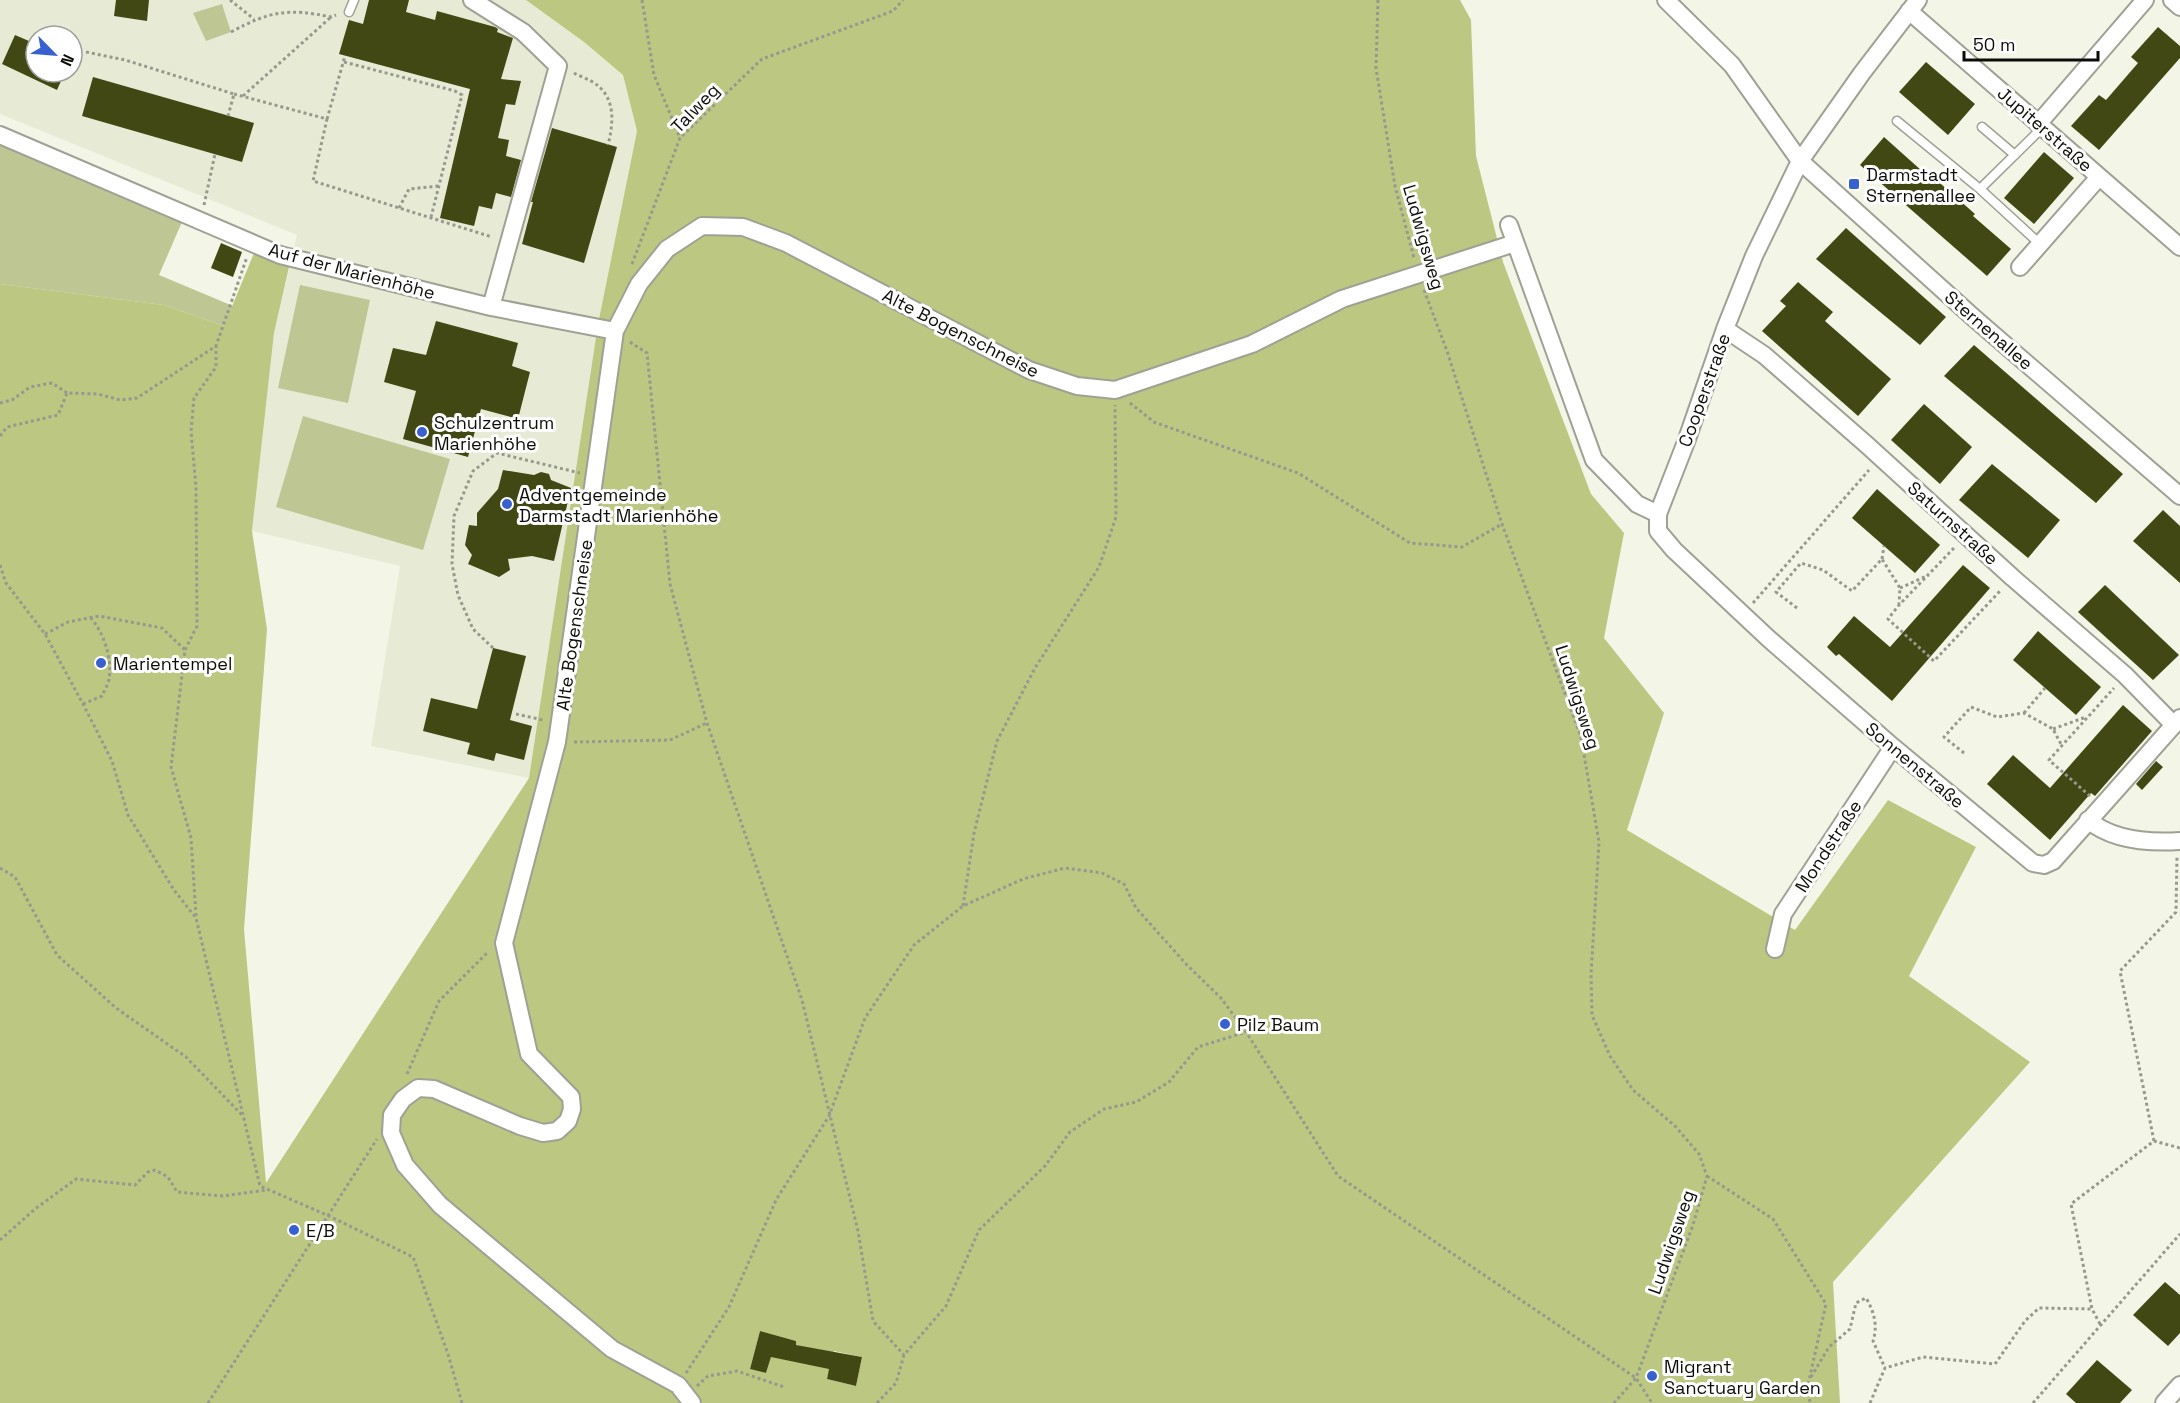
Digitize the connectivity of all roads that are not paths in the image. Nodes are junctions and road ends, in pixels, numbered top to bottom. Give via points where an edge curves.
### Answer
1 (354, 0) edge
2 (472, 0) edge
3 (1666, 0) edge
4 (2145, 0) edge
5 (2172, 0) edge
6 (1914, 6) edge
7 (2180, 7) edge
8 (350, 12) road end
9 (1897, 121) dead end
10 (2040, 126) junction
11 (1982, 127) dead end
12 (0, 135) edge
13 (2015, 155) junction
14 (1800, 161) junction
15 (2099, 177) junction
16 (1980, 189) junction
17 (1509, 225) dead end
18 (1515, 243) junction
19 (2040, 244) junction
20 (2180, 247) edge
21 (2020, 267) dead end
22 (491, 307) junction
23 (1725, 329) junction
24 (615, 331) junction
25 (2180, 496) edge
26 (1658, 514) junction
27 (2177, 722) edge
28 (1893, 747) junction
29 (2088, 820) junction
30 (2179, 842) edge
31 (1775, 949) dead end
32 (2179, 1387) edge
33 (685, 1395) edge
34 (2164, 1403) edge

1 - 8 lane
2 - 22 street via 523,32 558,66
3 - 14 street, Sternenallee via 1732,65
4 - 10 street
5 - 7 street
6 - 10 street, Jupiterstraße
6 - 14 street, Cooperstraße
9 - 16 lane
10 - 13 lane
10 - 15 street, Jupiterstraße
11 - 13 lane
12 - 22 street, Auf der Marienhöhe via 280,255
13 - 16 lane
14 - 23 street, Cooperstraße via 1754,256
14 - 25 street, Sternenallee
15 - 19 street
15 - 20 street, Jupiterstraße
16 - 19 lane
17 - 18 street
18 - 24 street, Alte Bogenschneise via 1342,298 1252,344 1115,390 1077,386 1029,370 786,243 743,227 702,226 667,249 639,284
18 - 26 street via 1594,460 1637,504
19 - 21 street
22 - 24 street, Auf der Marienhöhe
23 - 26 street, Cooperstraße
23 - 27 street, Saturnstraße via 1764,355
24 - 33 street, Alte Bogenschneise via 557,742 504,943 529,1054 571,1097 572,1109 557,1131 543,1133 434,1089 418,1088 392,1115 391,1133 405,1165 440,1205 612,1349
26 - 28 street, Sonnenstraße via 1658,531 1674,550
27 - 29 street, Sonnenstraße
28 - 29 street, Sonnenstraße via 2033,863 2044,865 2052,861
28 - 31 street, Mondstraße via 1783,914
29 - 30 street via 2101,831 2133,840
32 - 34 street

